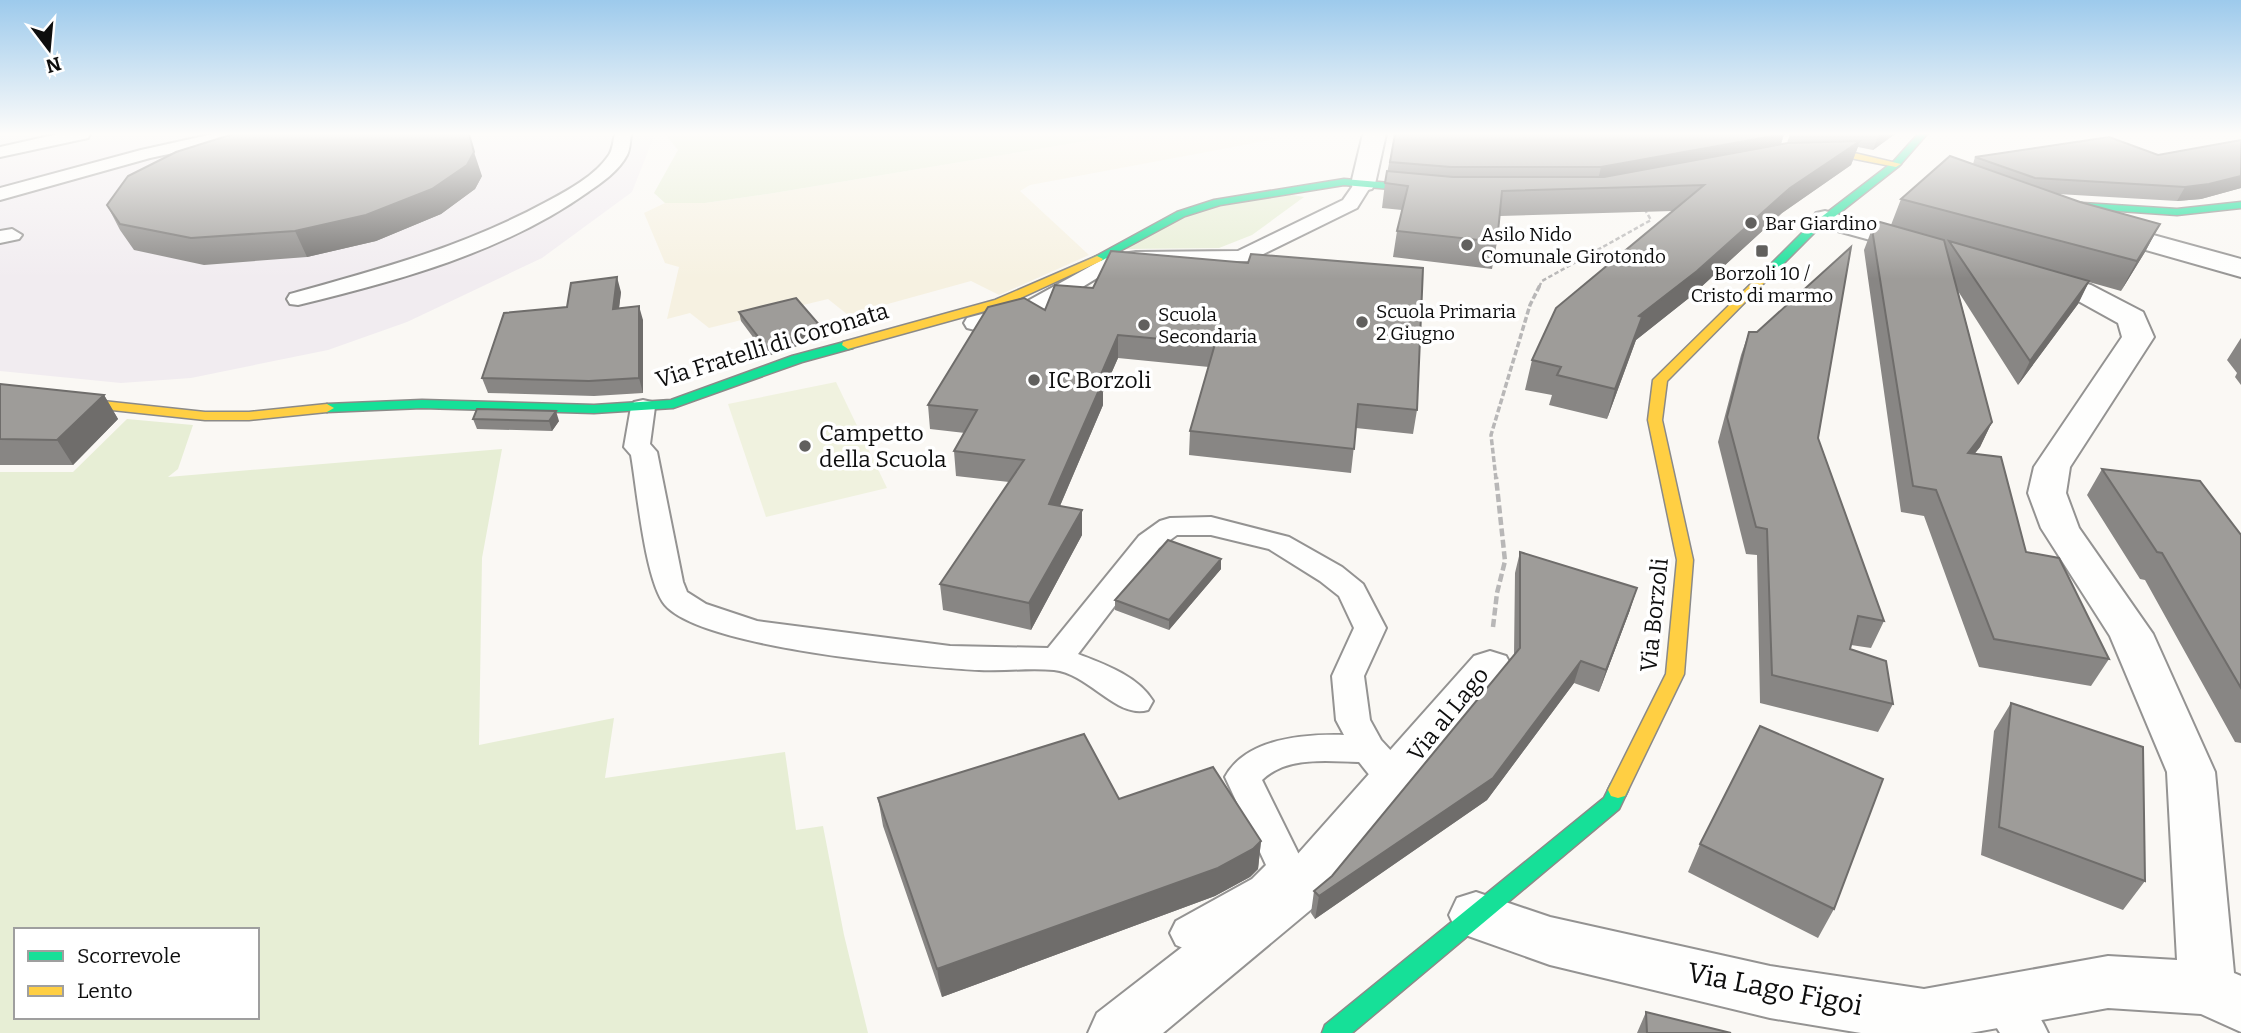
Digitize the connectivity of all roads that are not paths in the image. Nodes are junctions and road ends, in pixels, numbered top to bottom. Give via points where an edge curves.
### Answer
1 (42, 182) edge
2 (591, 182) edge
3 (1876, 182) edge
4 (1363, 184) junction
5 (1449, 191) edge
6 (0, 194) edge
7 (2031, 203) joint
8 (2241, 205) edge
9 (1825, 219) junction
10 (1953, 255) edge
11 (2241, 268) edge
12 (2004, 270) edge
13 (298, 299) dead end
14 (975, 323) edge
15 (0, 394) edge
16 (643, 407) junction
17 (1056, 659) junction
18 (1490, 667) road end
19 (1136, 701) dead end
20 (1381, 764) junction
21 (1476, 915) junction
22 (1190, 933) dead end
23 (2224, 996) edge
24 (2013, 1016) edge
25 (1118, 1033) edge
26 (1334, 1033) edge

1 - 6 lane
2 - 13 lane via 572,197 436,259
3 - 9 street, Via Borzoli
4 - 5 street, Via Fratelli di Coronata
4 - 14 lane via 1350,204 1242,257 1109,262 1032,308
4 - 16 street, Via Fratelli di Coronata via 1331,184 1218,202 1181,214 1076,270 999,303 797,359 690,399
7 - 8 street via 2177,212
7 - 11 street via 2076,221
9 - 10 street
9 - 21 street, Via Borzoli via 1660,380 1655,420 1685,560 1675,674 1612,803
12 - 23 street via 2081,291 2133,318 2138,337 2052,467 2047,493 2060,528 2131,634 2190,772
15 - 16 street, Via Fratelli di Coronata via 205,416 422,404
16 - 17 lane via 637,447 644,452 668,582 676,599 711,618 771,634 906,653
17 - 19 lane via 1099,674
17 - 20 lane via 1149,542 1170,527 1210,526 1279,543 1352,591 1370,628 1348,676 1353,720
18 - 20 street, Via al Lago
20 - 22 lane via 1311,747 1260,761 1242,777 1287,869 1266,891
20 - 25 street, Via al Lago via 1307,881
21 - 24 street, Via Lago Figoi via 1550,941 1770,992 1924,1016
21 - 26 street, Via Borzoli
23 - 24 street, Via Lago Figoi via 2108,982

